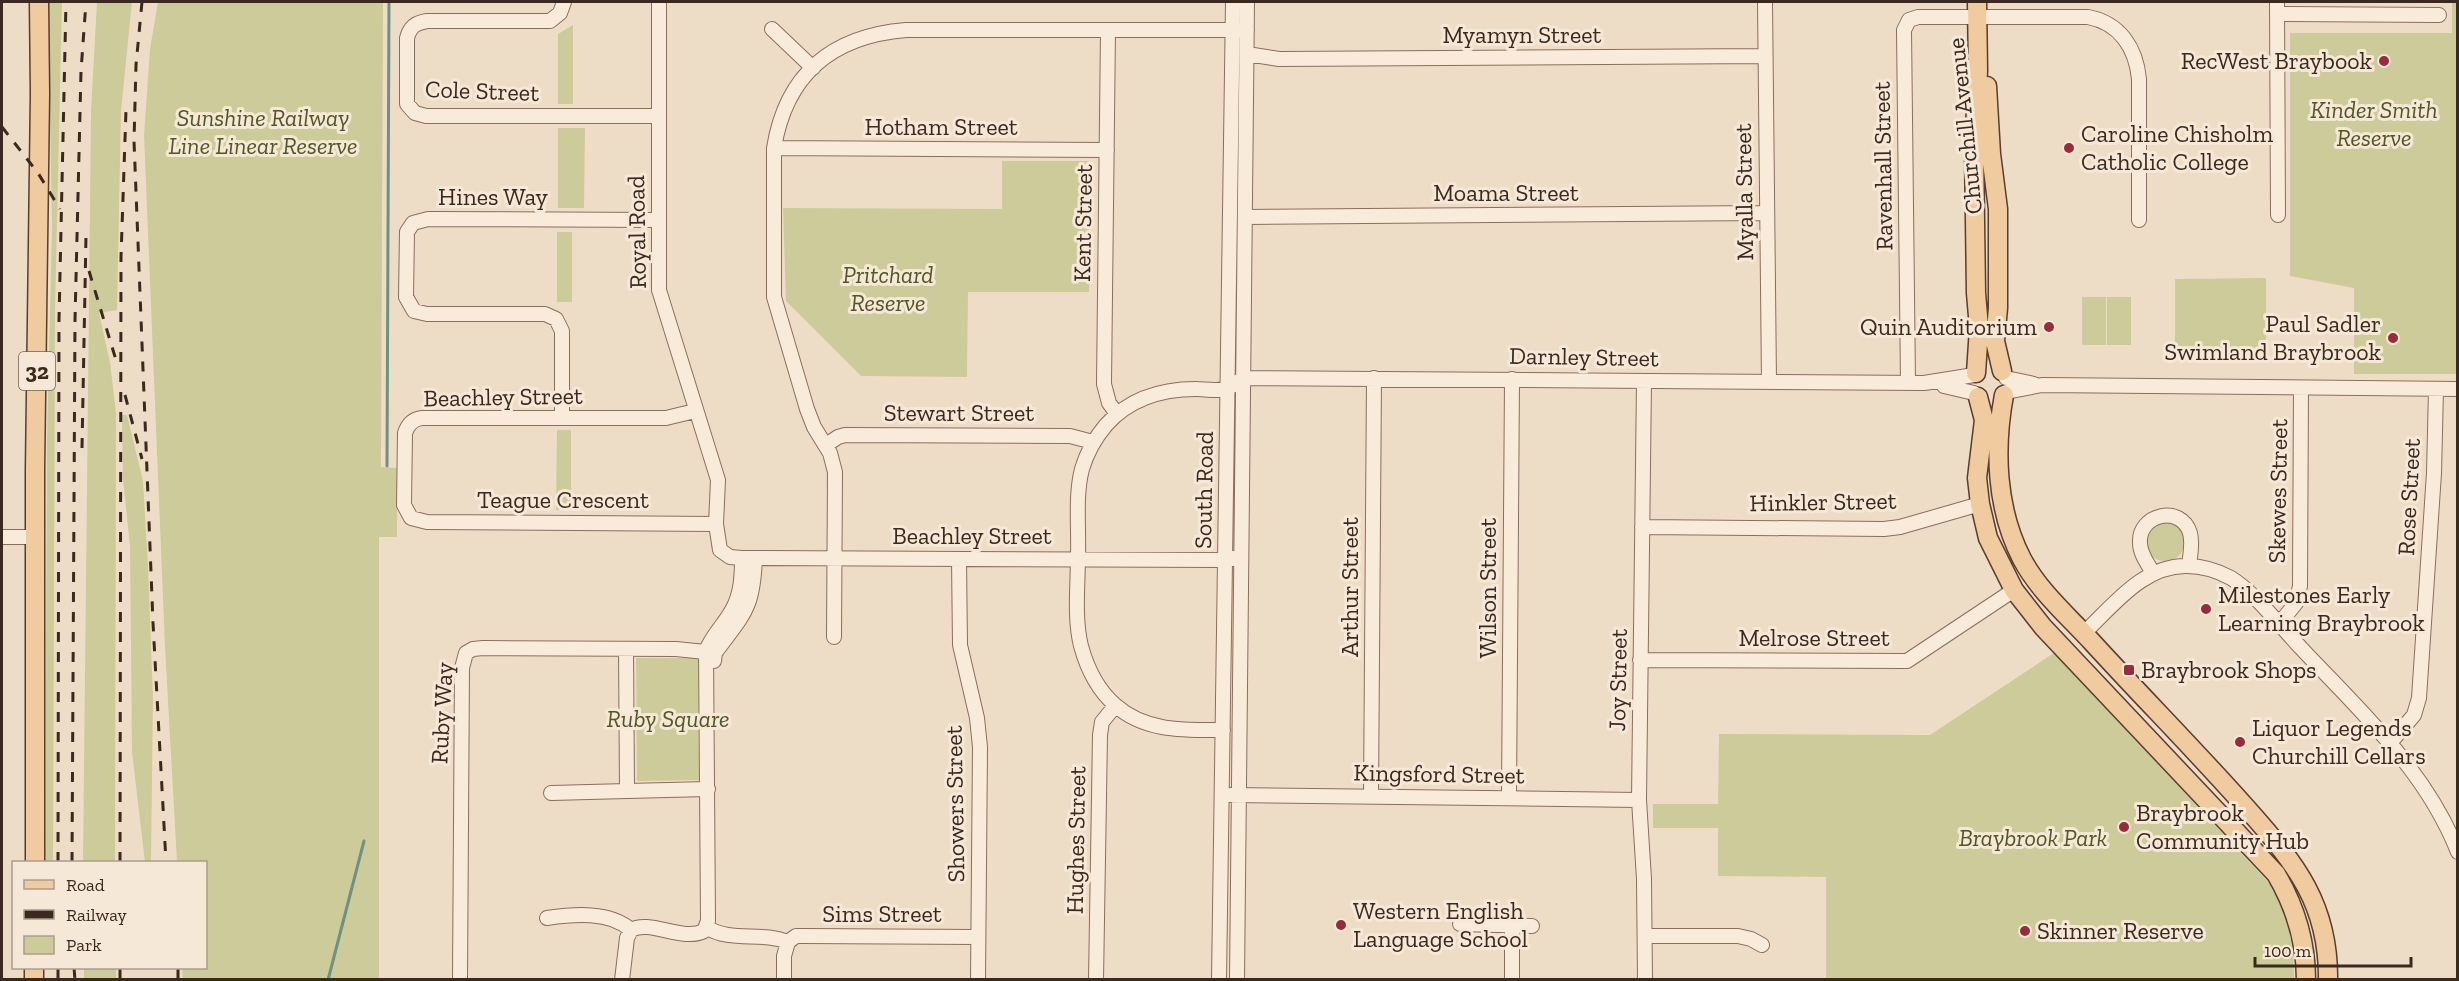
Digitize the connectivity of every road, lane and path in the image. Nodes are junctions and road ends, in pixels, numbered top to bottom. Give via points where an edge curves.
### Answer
1 (39, 2) edge
2 (564, 2) edge
3 (659, 2) edge
4 (1233, 2) edge
5 (1247, 2) edge
6 (1765, 2) edge
7 (2277, 8) edge
8 (1977, 9) edge
9 (2439, 15) dead end
10 (772, 29) dead end
11 (1108, 30) junction
12 (1232, 30) junction
13 (1247, 30) junction
14 (1247, 54) junction
15 (1765, 56) junction
16 (1279, 59) junction
17 (813, 68) junction
18 (1247, 71) junction
19 (658, 116) junction
20 (774, 148) junction
21 (1107, 150) junction
22 (1767, 213) junction
23 (2278, 215) dead end
24 (1245, 216) junction
25 (658, 220) junction
26 (2139, 220) dead end
27 (1243, 378) junction
28 (1374, 378) junction
29 (1512, 379) junction
30 (1644, 381) junction
31 (1769, 382) junction
32 (1908, 383) junction
33 (2005, 384) junction
34 (1976, 385) junction
35 (2301, 388) junction
36 (2436, 388) junction
37 (1227, 389) junction
38 (2457, 389) edge
39 (695, 411) junction
40 (1117, 414) junction
41 (562, 418) junction
42 (1093, 442) junction
43 (826, 444) junction
44 (2002, 500) junction
45 (1980, 504) junction
46 (411, 518) joint
47 (716, 524) junction
48 (1642, 527) junction
49 (2, 537) edge
50 (35, 537) junction
51 (720, 550) joint
52 (1241, 556) junction
53 (749, 558) junction
54 (834, 558) junction
55 (959, 559) junction
56 (1078, 559) junction
57 (1226, 560) junction
58 (2189, 566) junction
59 (2153, 573) junction
60 (2034, 577) junction
61 (2014, 590) junction
62 (2279, 624) junction
63 (2084, 633) junction
64 (834, 638) dead end
65 (626, 649) junction
66 (711, 652) junction
67 (2068, 653) junction
68 (1641, 660) junction
69 (1115, 706) junction
70 (1223, 730) junction
71 (2390, 743) junction
72 (708, 789) junction
73 (627, 791) junction
74 (551, 793) dead end
75 (1222, 795) junction
76 (1239, 795) junction
77 (1371, 796) junction
78 (2236, 796) junction
79 (1509, 797) junction
80 (1639, 800) junction
81 (2210, 802) junction
82 (2457, 852) edge
83 (35, 861) edge
84 (547, 918) dead end
85 (1460, 924) dead end
86 (1512, 926) junction
87 (1532, 926) dead end
88 (706, 927) junction
89 (631, 930) junction
90 (1645, 936) junction
91 (978, 937) junction
92 (788, 942) junction
93 (1762, 945) dead end
94 (460, 980) edge
95 (622, 980) edge
96 (784, 980) edge
97 (978, 980) edge
98 (1096, 980) edge
99 (1219, 980) edge
100 (1237, 980) edge
101 (1512, 980) edge
102 (1645, 980) edge
103 (2306, 980) edge
104 (2328, 980) edge

1 - 50 main road, 32
2 - 19 street, Cole Street via 560,13 550,21 415,24 406,38 407,104 415,113 426,116
3 - 19 street, Royal Road
4 - 12 street, South Road
5 - 13 street, South Road
6 - 15 street, Myalla Street
7 - 9 street
7 - 23 street
8 - 26 street via 2088,17 2105,22 2129,43 2139,79
8 - 32 street, Ravenhall Street via 1918,17 1905,26
8 - 33 main road, Churchill Avenue via 1986,60 1998,209 1995,341
8 - 34 main road, Churchill Avenue
10 - 17 street
11 - 12 street
11 - 17 street via 882,32 838,48
11 - 21 street, Kent Street
12 - 13 street
12 - 37 street, South Road
13 - 14 street, South Road
14 - 16 street, Myamyn Street
14 - 18 street, South Road
15 - 16 street, Myamyn Street
15 - 22 street, Myalla Street
16 - 18 street, Myamyn Street
17 - 20 street via 784,108
18 - 24 street, South Road
19 - 25 street, Royal Road
20 - 21 street, Hotham Street
20 - 43 street via 774,297 807,409
21 - 40 street, Kent Street via 1104,384
22 - 24 street, Moama Street
22 - 31 street, Myalla Street
24 - 27 street, South Road
25 - 39 street, Royal Road via 659,290
25 - 41 street, Hines Way via 428,219 413,223 407,232 405,297 414,310 427,314 545,314 559,323
27 - 28 street, Darnley Street
27 - 37 street
27 - 52 street, South Road
28 - 29 street, Darnley Street
28 - 77 street, Arthur Street
29 - 30 street, Darnley Street
29 - 79 street, Wilson Street
30 - 31 street, Darnley Street
30 - 48 street, Joy Street
31 - 32 street, Darnley Street
32 - 34 street, Darnley Street via 1959,388
33 - 34 main road via 1995,401 1983,400
33 - 34 main road via 1991,366 1980,369
33 - 35 street
33 - 44 main road, Churchill Avenue via 1998,443
34 - 45 main road, Churchill Avenue via 1984,420 1977,478
35 - 36 street
35 - 62 street, Skewes Street via 2300,586 2296,603
36 - 38 street
36 - 71 street, Rose Street via 2419,698 2414,716
37 - 40 street via 1159,393
37 - 57 street, South Road
39 - 41 street, Beachley Street via 666,418
39 - 47 street, Royal Road via 718,480
40 - 42 street
41 - 46 street, Beachley Street via 415,420 405,433 404,505
42 - 43 street, Stewart Street via 1070,436 845,435
42 - 56 street via 1080,482
43 - 54 street via 835,472
44 - 45 main road, Hinkler Street
44 - 60 main road, Churchill Avenue via 2015,544
45 - 48 street, Hinkler Street via 1884,529
45 - 61 main road, Churchill Avenue via 1988,538
46 - 47 street, Teague Crescent via 427,522
47 - 51 street, Royal Road
48 - 68 street, Joy Street
49 - 50 street
50 - 83 main road, 32
51 - 53 street, Beachley Street via 730,557
52 - 57 street, Beachley Street
52 - 76 street, South Road
53 - 54 street, Beachley Street
53 - 66 street via 737,614 711,639
54 - 55 street, Beachley Street
54 - 64 street
55 - 56 street, Beachley Street
55 - 91 street, Showers Street via 960,645 980,747
56 - 57 street, Beachley Street
56 - 69 street via 1081,644 1091,674
57 - 70 street, South Road
58 - 59 street
58 - 59 street via 2191,543 2187,528 2177,518 2162,515 2149,521 2140,536 2142,553
58 - 62 street via 2232,579
59 - 63 street
60 - 61 main road, Melrose Street
60 - 63 main road, Churchill Avenue
61 - 67 main road, Churchill Avenue
61 - 68 street, Melrose Street via 1907,662
62 - 71 street
63 - 67 main road
63 - 78 main road, Churchill Avenue
65 - 66 street, Ruby Way
65 - 73 street
65 - 94 street, Ruby Way via 483,648 466,653 462,668
66 - 72 street via 705,670
67 - 81 main road, Churchill Avenue
68 - 80 street, Joy Street
69 - 70 street via 1147,724 1163,728
69 - 98 street, Hughes Street via 1102,722 1100,735
70 - 75 street, South Road
71 - 82 street via 2422,782
72 - 73 street
72 - 88 street
73 - 74 street
75 - 76 street, Kingsford Street
75 - 99 street, South Road
76 - 77 street, Kingsford Street
76 - 100 street, South Road
77 - 79 street, Kingsford Street
78 - 81 main road via 2222,804
78 - 104 main road, Churchill Avenue via 2300,873 2323,929
79 - 80 street, Kingsford Street
80 - 90 street, Joy Street
81 - 103 main road, Churchill Avenue via 2267,863 2288,894 2301,930
84 - 89 street via 606,918
85 - 86 street
86 - 87 street
86 - 101 street
88 - 89 street via 692,934 642,927
88 - 92 street via 722,936 773,937
89 - 95 street
90 - 93 street via 1738,936
90 - 102 street, Joy Street
91 - 92 street, Sims Street via 796,936
91 - 97 street, Showers Street
92 - 96 street

